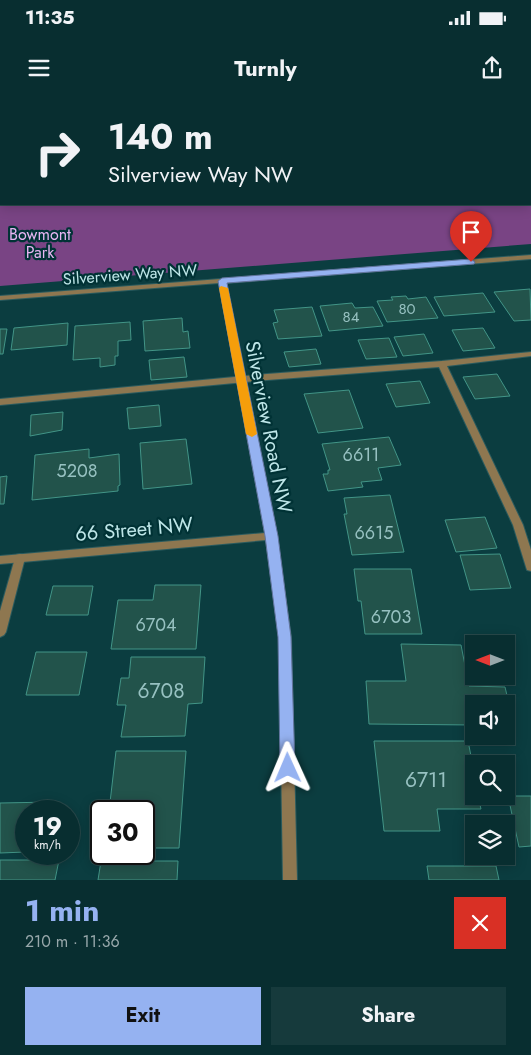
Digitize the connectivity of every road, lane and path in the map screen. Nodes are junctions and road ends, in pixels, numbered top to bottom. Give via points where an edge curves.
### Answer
1 (531, 257) edge
2 (222, 281) junction
3 (0, 298) edge
4 (531, 354) edge
5 (442, 364) junction
6 (241, 380) junction
7 (0, 402) edge
8 (272, 536) junction
9 (20, 558) junction
10 (0, 560) edge
11 (531, 567) edge
12 (0, 632) edge
13 (290, 880) edge

1 - 2 street, Silverview Way NW
2 - 3 street, Silverview Way NW
2 - 6 street, Silverview Road NW
4 - 5 street
5 - 6 street
5 - 11 street via 518,525
6 - 7 street
6 - 8 street, Silverview Road NW
8 - 9 street, 66 Street NW
8 - 13 street, Silverview Road NW via 285,637
9 - 10 street, 66 Street NW
9 - 12 street

